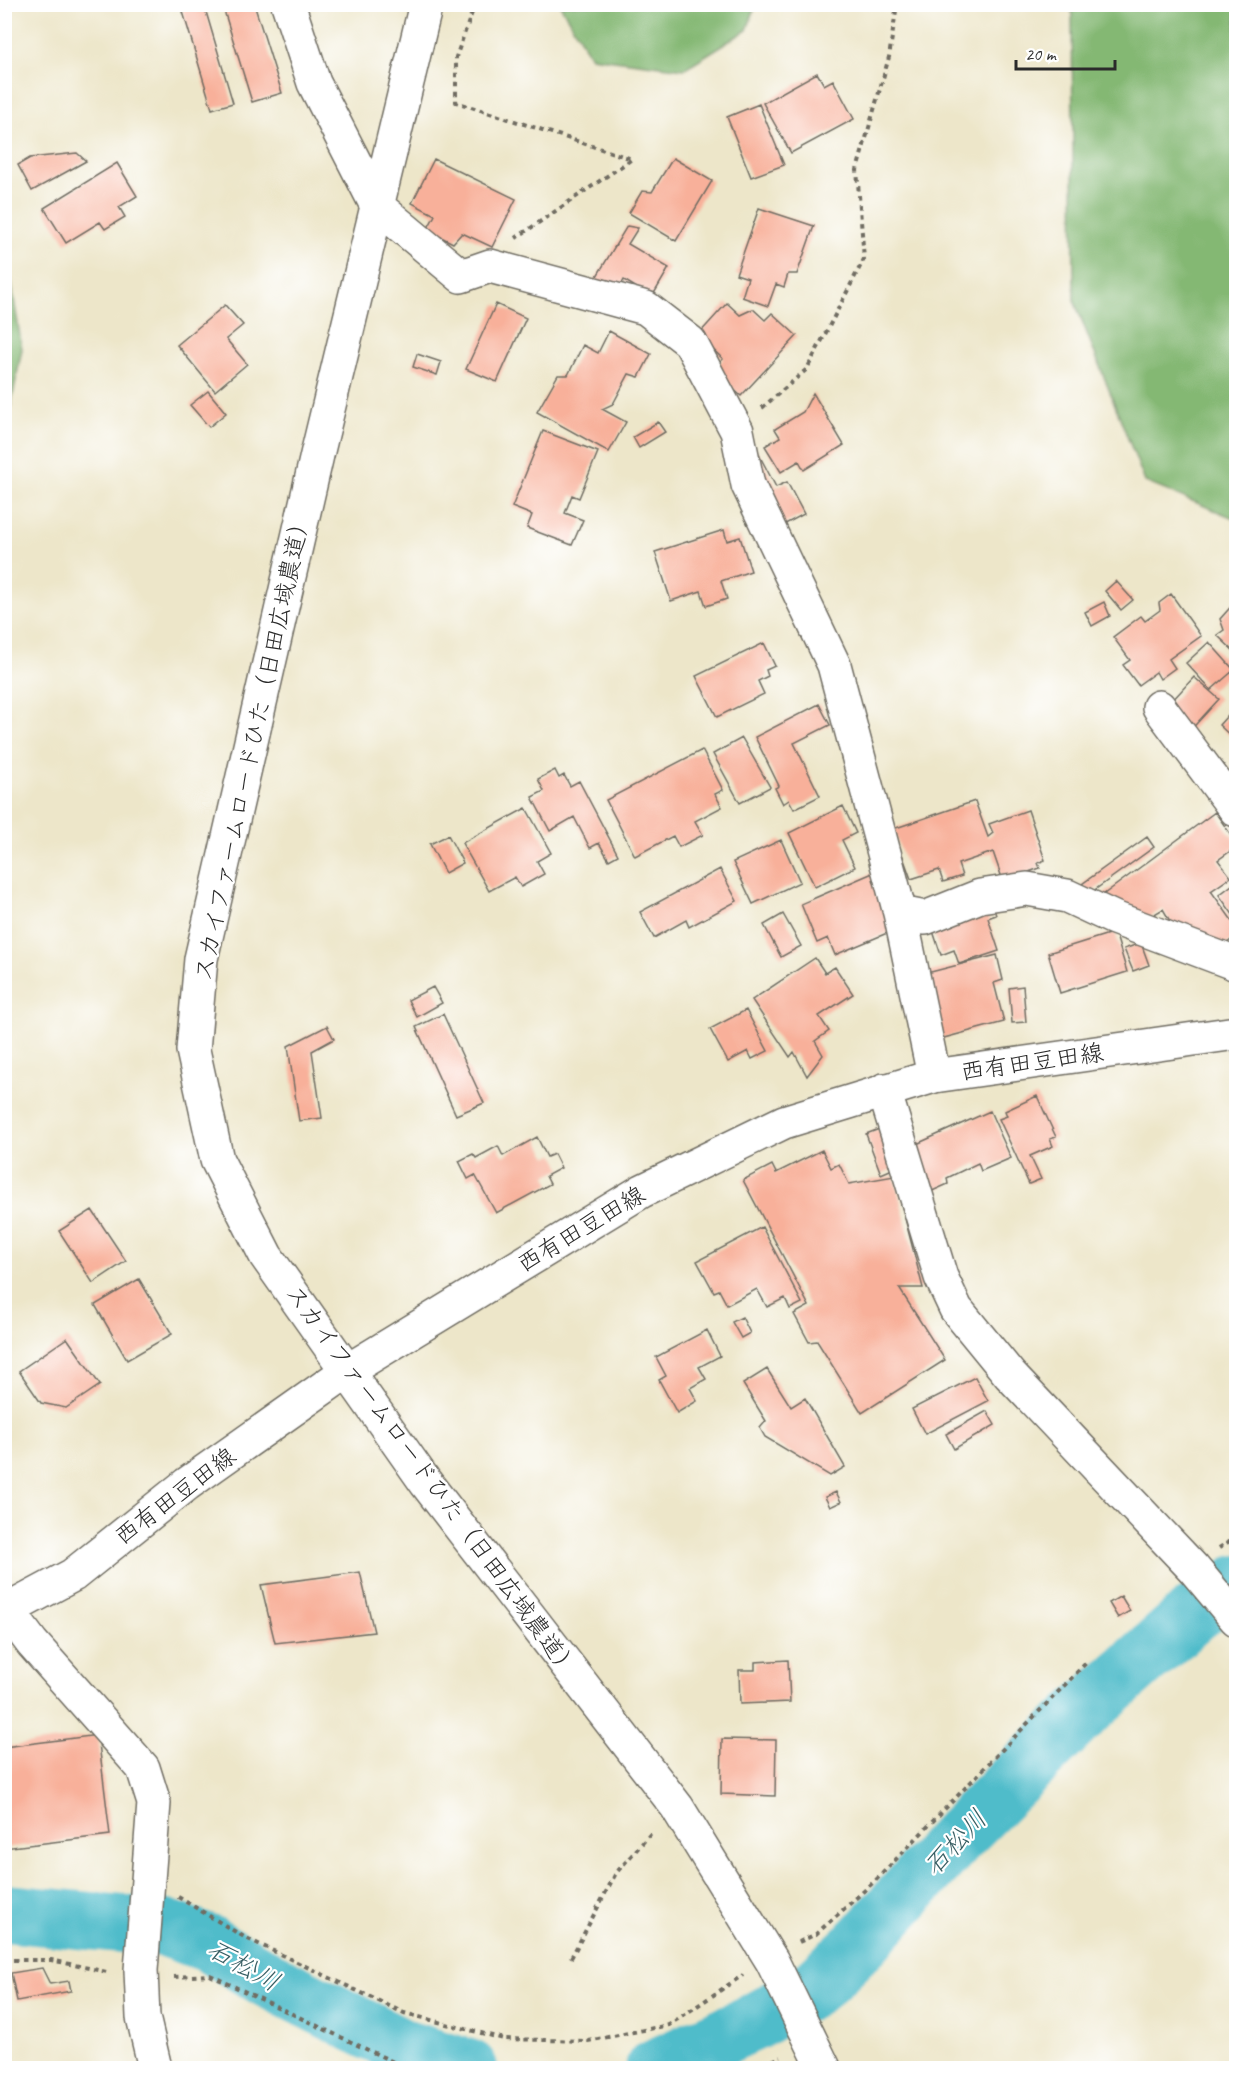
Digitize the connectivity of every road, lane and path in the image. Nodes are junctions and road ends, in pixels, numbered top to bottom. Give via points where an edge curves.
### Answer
1 (288, 4) edge
2 (426, 4) edge
3 (475, 4) edge
4 (897, 4) edge
5 (377, 206) junction
6 (508, 243) dead end
7 (737, 430) junction
8 (1159, 707) dead end
9 (1236, 810) edge
10 (900, 913) junction
11 (1236, 964) edge
12 (1236, 1032) edge
13 (934, 1076) junction
14 (884, 1090) junction
15 (346, 1371) junction
16 (6, 1611) edge
17 (1236, 1619) edge
18 (1087, 1662) dead end
19 (654, 1830) dead end
20 (147, 1883) junction
21 (571, 1958) dead end
22 (4, 1960) edge
23 (762, 1964) junction
24 (141, 1975) junction
25 (796, 2044) junction
26 (155, 2068) edge
27 (406, 2068) edge
28 (756, 2068) edge
29 (824, 2068) edge

1 - 5 street via 314,82
2 - 5 street, スカイファームロードひた（日田広域農道）
3 - 6 path via 456,57 456,102 632,159
4 - 7 path via 889,57 857,170 864,259 807,369
5 - 7 street via 461,276 490,266 646,308 690,342
5 - 15 street, スカイファームロードひた（日田広域農道） via 201,959 193,1050 217,1160 267,1256
7 - 10 street via 748,485 834,665
8 - 9 street
10 - 11 street via 925,918 980,896 1027,889 1067,896
10 - 13 street
12 - 13 street, 西有田豆田線
13 - 14 street, 西有田豆田線
14 - 15 street, 西有田豆田線 via 784,1122 642,1191
14 - 17 street via 941,1277 957,1309 1010,1375 1194,1569
15 - 16 street, 西有田豆田線 via 188,1484 72,1575
15 - 23 street, スカイファームロードひた（日田広域農道） via 426,1482 677,1808
16 - 20 street via 143,1768 154,1803
18 - 23 path via 876,1880 816,1934
19 - 21 path via 616,1873
20 - 23 path via 244,1937 404,2013 504,2039 588,2041 669,2025
20 - 24 street
22 - 24 path via 51,1960
23 - 25 street, スカイファームロードひた（日田広域農道）
24 - 26 street via 143,2017
24 - 27 path via 210,1975
25 - 28 path
25 - 29 street, スカイファームロードひた（日田広域農道）

